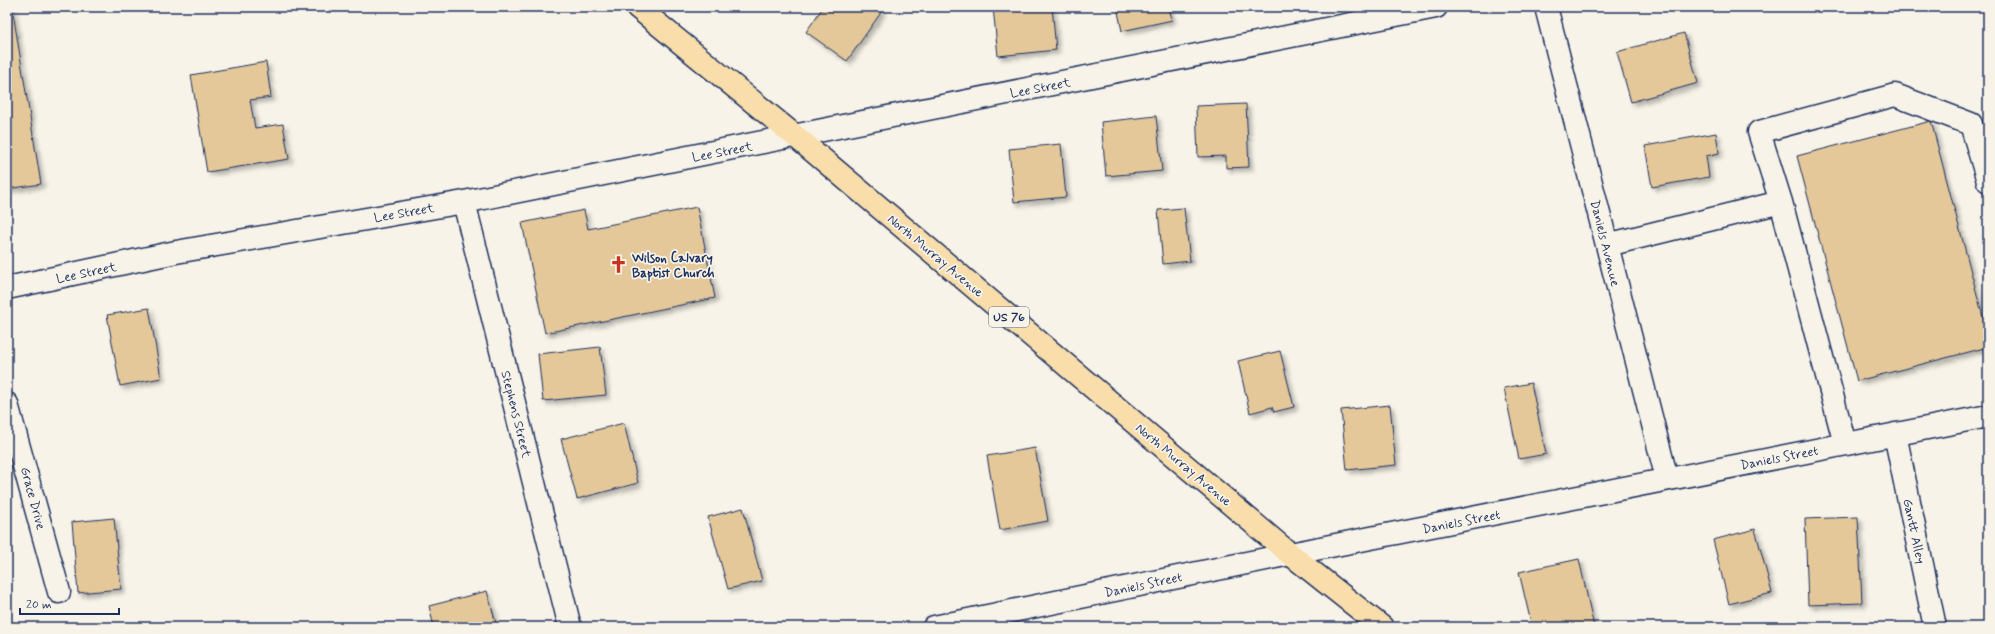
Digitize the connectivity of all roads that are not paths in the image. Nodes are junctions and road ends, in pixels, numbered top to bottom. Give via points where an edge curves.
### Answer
1 (637, 7) edge
2 (1436, 7) edge
3 (1546, 7) edge
4 (795, 136) junction
5 (1987, 172) edge
6 (464, 202) junction
7 (1781, 202) junction
8 (1607, 245) junction
9 (7, 288) edge
10 (7, 404) edge
11 (1988, 416) edge
12 (1895, 434) junction
13 (1846, 444) junction
14 (1667, 479) junction
15 (1290, 554) junction
16 (59, 592) dead end
17 (570, 627) edge
18 (934, 627) edge
19 (1382, 627) edge
20 (1935, 627) edge

1 - 4 main road, North Murray Avenue / US 76
2 - 4 street, Lee Street
3 - 8 street, Daniels Avenue
4 - 6 street, Lee Street
4 - 15 main road, North Murray Avenue / US 76
5 - 7 street via 1971,124 1895,95 1759,132
6 - 9 street, Lee Street via 176,252
6 - 17 street, Stephens Street
7 - 8 street
7 - 13 street
8 - 14 street, Daniels Avenue
10 - 16 street, Grace Drive
11 - 12 street, Daniels Street
12 - 13 street, Daniels Street
12 - 20 street, Gantt Alley
13 - 14 street, Daniels Street
14 - 15 street, Daniels Street
15 - 18 street, Daniels Street
15 - 19 main road, North Murray Avenue / US 76

